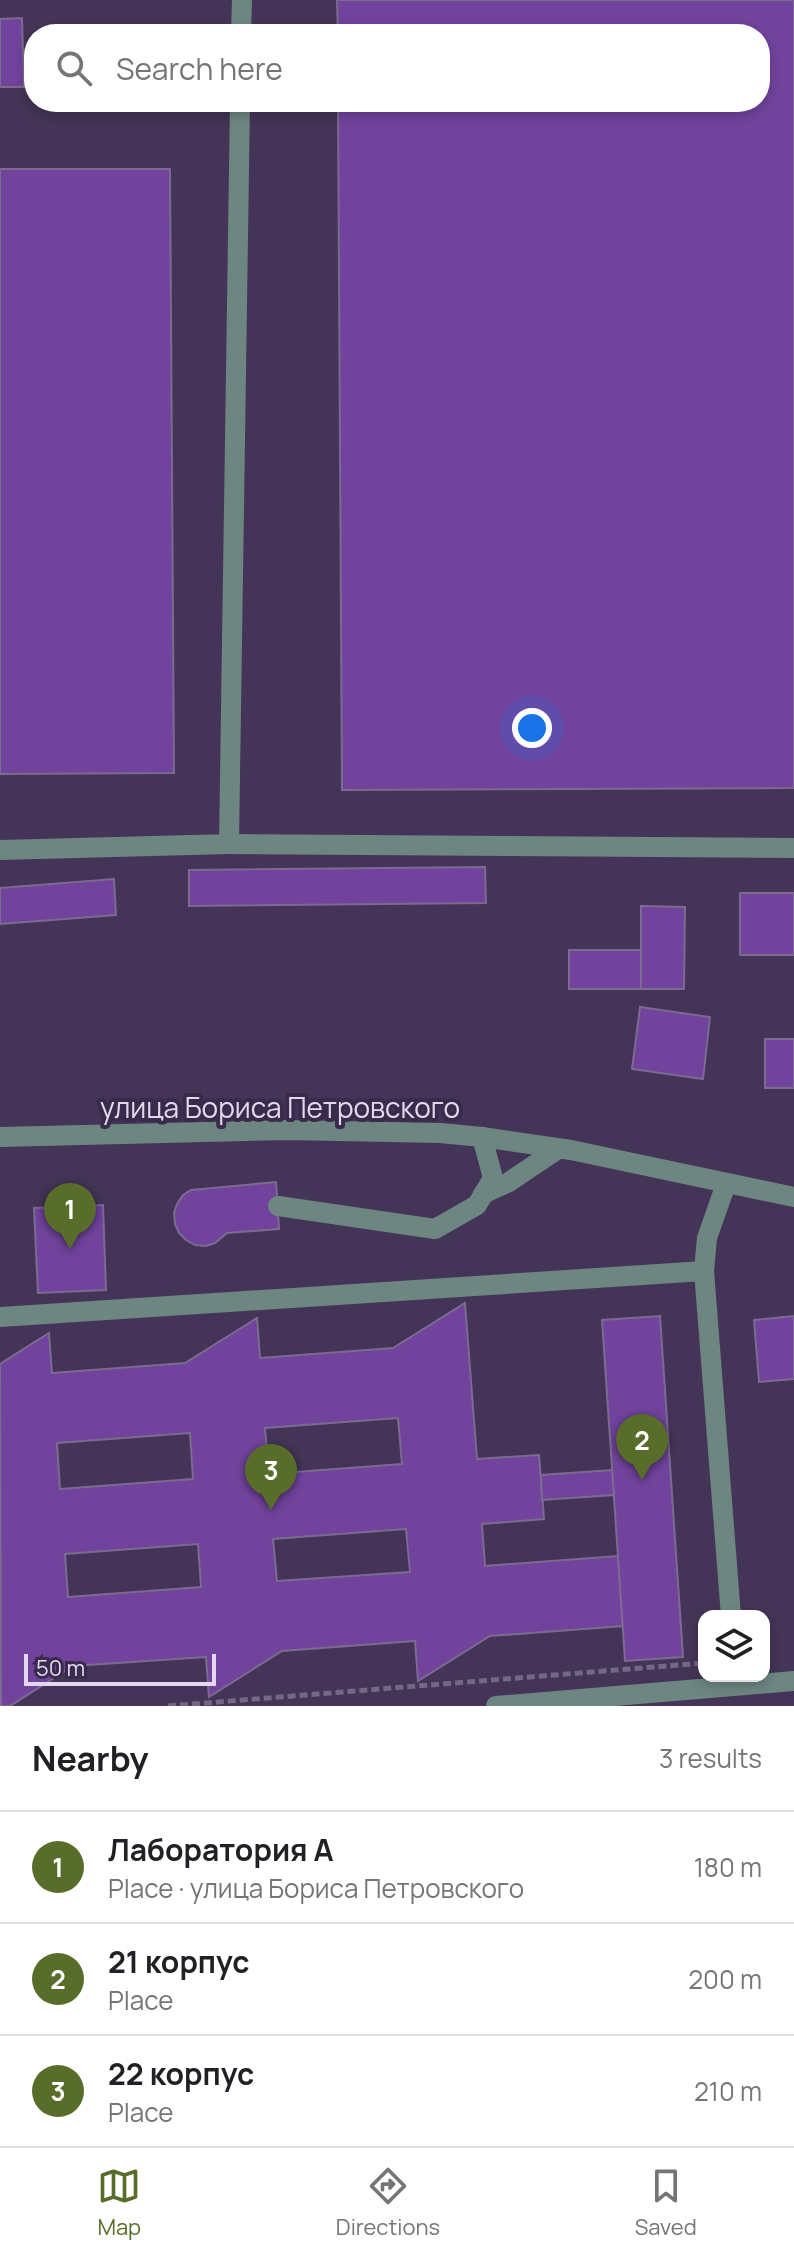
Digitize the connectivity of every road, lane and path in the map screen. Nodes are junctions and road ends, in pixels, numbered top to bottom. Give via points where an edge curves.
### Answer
1 (242, 0) edge
2 (241, 24) edge
3 (240, 112) edge
4 (229, 844) junction
5 (794, 848) edge
6 (0, 850) edge
7 (0, 1137) edge
8 (482, 1137) junction
9 (558, 1149) junction
10 (726, 1184) junction
11 (483, 1194) junction
12 (794, 1197) edge
13 (278, 1206) dead end
14 (704, 1271) junction
15 (0, 1317) edge
16 (731, 1610) edge
17 (698, 1663) edge
18 (770, 1681) edge
19 (794, 1681) edge
20 (730, 1682) edge
21 (631, 1700) edge
22 (168, 1706) edge
23 (496, 1706) edge

1 - 2 street
3 - 4 street
4 - 5 street
4 - 6 street
7 - 8 street, улица Бориса Петровского via 287,1130
8 - 9 street, улица Бориса Петровского
8 - 11 street via 493,1178
9 - 10 street, улица Бориса Петровского
9 - 11 street
10 - 12 street, улица Бориса Петровского
10 - 14 street via 707,1238
11 - 13 street via 477,1205 435,1229
14 - 15 street
14 - 16 street
17 - 22 path
18 - 19 street
20 - 21 street
21 - 23 street

